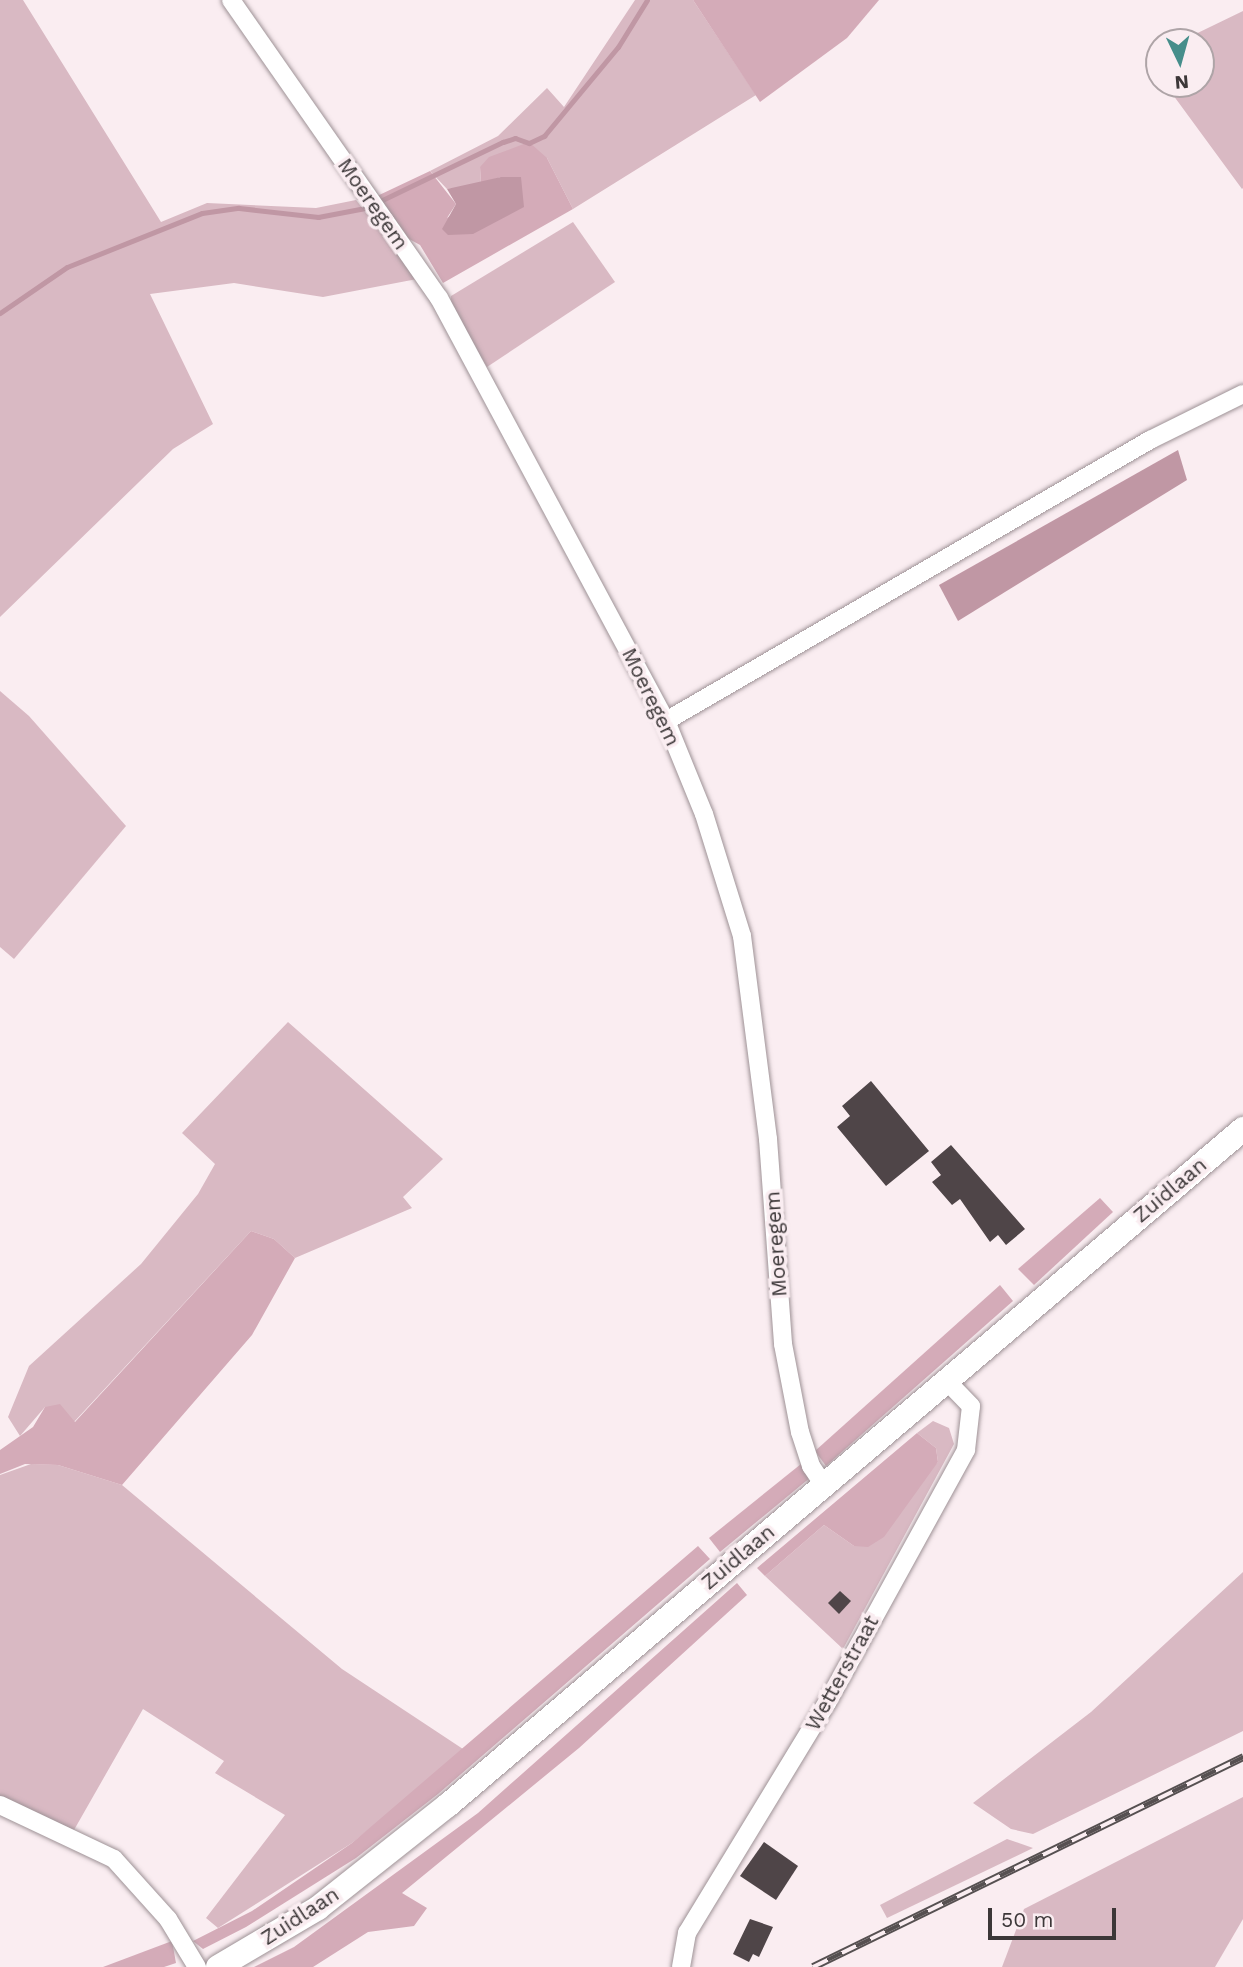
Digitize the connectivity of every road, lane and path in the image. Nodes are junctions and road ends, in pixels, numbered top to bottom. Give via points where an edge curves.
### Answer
1 (231, 0) edge
2 (1243, 394) edge
3 (666, 721) junction
4 (1243, 1129) edge
5 (945, 1379) junction
6 (824, 1485) junction
7 (0, 1805) edge
8 (197, 1967) edge
9 (218, 1967) edge
10 (681, 1967) edge

1 - 3 street, Moeregem via 439,298
2 - 3 street via 1126,454
3 - 6 street, Moeregem via 704,814 742,936 768,1139 783,1345 800,1433 811,1466
4 - 5 main road, Zuidlaan
5 - 6 main road, Zuidlaan
5 - 10 street, Wetterstraat via 971,1406 966,1450 827,1703 687,1933
6 - 9 main road, Zuidlaan via 394,1848 318,1908
7 - 8 street via 114,1859 168,1919

